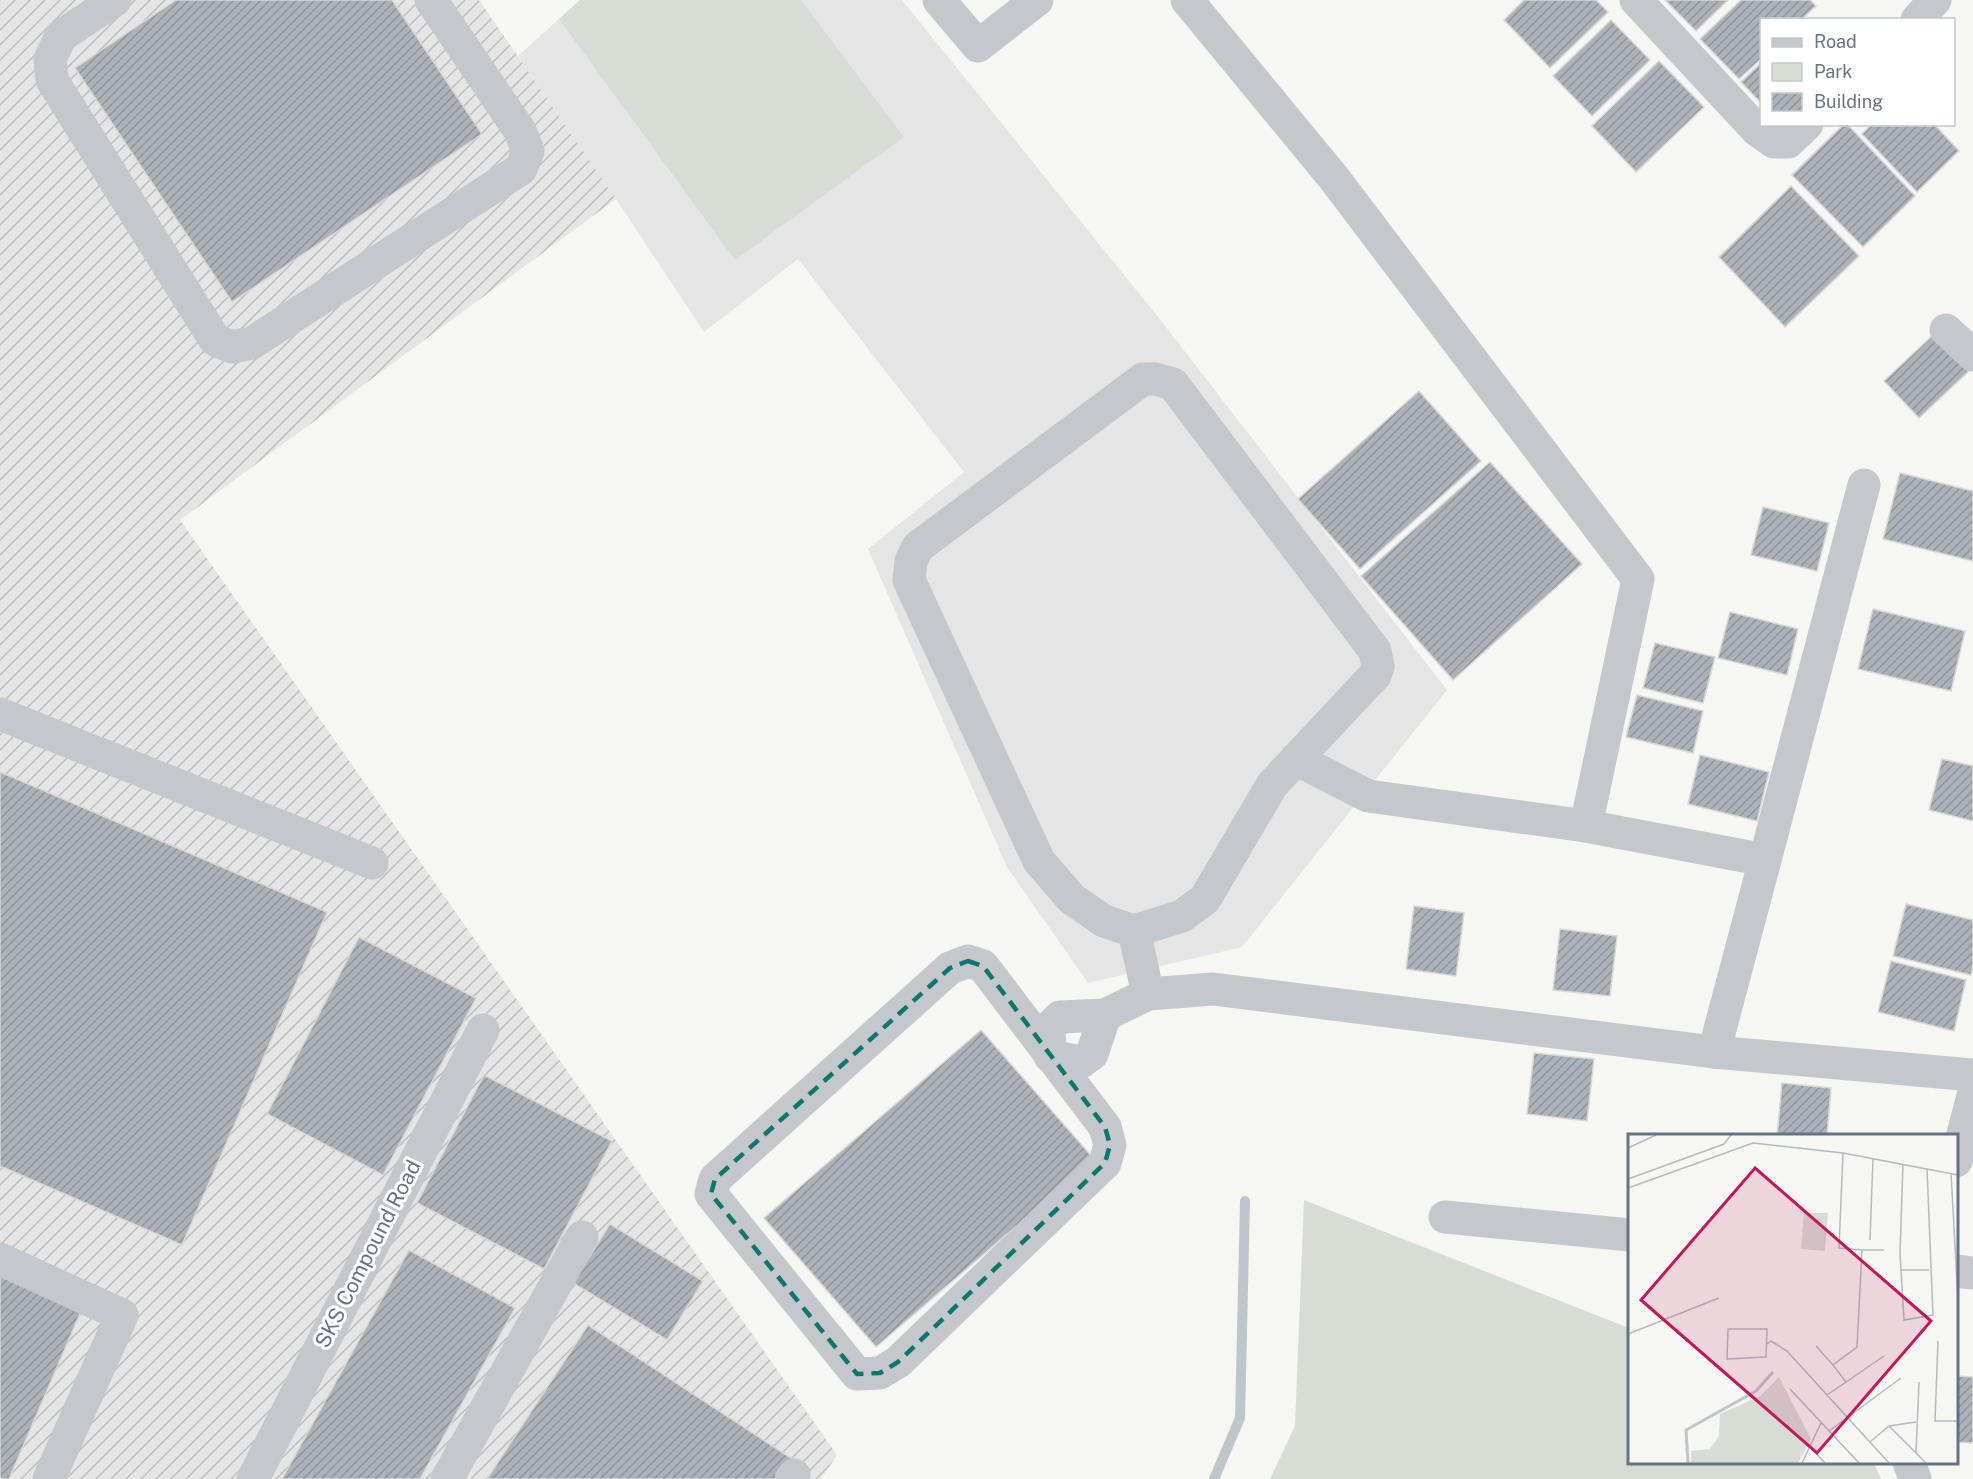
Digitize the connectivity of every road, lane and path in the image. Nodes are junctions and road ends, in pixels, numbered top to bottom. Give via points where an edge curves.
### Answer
1 (115, 0) edge
2 (431, 0) edge
3 (939, 0) edge
4 (1037, 0) edge
5 (1187, 0) edge
6 (1636, 0) edge
7 (1935, 0) edge
8 (1919, 18) edge
9 (1805, 126) edge
10 (1946, 330) dead end
11 (1973, 355) edge
12 (1864, 485) dead end
13 (0, 714) edge
14 (1296, 759) junction
15 (1586, 826) junction
16 (1765, 860) junction
17 (372, 863) dead end
18 (1134, 932) junction
19 (1148, 994) junction
20 (483, 1030) dead end
21 (1714, 1052) junction
22 (1050, 1056) junction
23 (1973, 1075) edge
24 (1973, 1096) edge
25 (1958, 1153) edge
26 (1445, 1217) dead end
27 (1628, 1235) edge
28 (582, 1237) dead end
29 (0, 1259) edge
30 (1958, 1271) edge
31 (1973, 1273) edge
32 (1910, 1464) edge
33 (49, 1479) edge
34 (253, 1479) edge
35 (447, 1479) edge
36 (1915, 1479) edge

1 - 2 street via 61,36 50,59 52,80 214,339 232,346 252,343 521,169 528,151 520,131
3 - 4 street via 978,46
5 - 15 street via 1333,177 1638,579
6 - 9 street via 1757,130 1774,142 1788,142
7 - 8 street
10 - 11 street
12 - 16 street
13 - 17 street
14 - 15 street via 1368,796
14 - 18 street via 1272,785 1204,898 1182,916
14 - 18 street via 1375,675 1375,651 1173,384 1143,380 918,547 911,561 909,580 1039,861 1072,899 1104,921
15 - 16 street
16 - 21 street
18 - 19 street
19 - 21 street via 1213,989
19 - 22 street via 1105,1015 1092,1054 1081,1062
20 - 34 street, SKS Compound Road
21 - 23 street
22 - 22 street via 1105,1127 1110,1145 1105,1163 898,1362 880,1373 856,1374 719,1207 711,1194 715,1179 950,969 968,961 983,966
24 - 25 street
26 - 27 street
28 - 35 street
29 - 33 street via 122,1315
30 - 31 street
32 - 36 street

